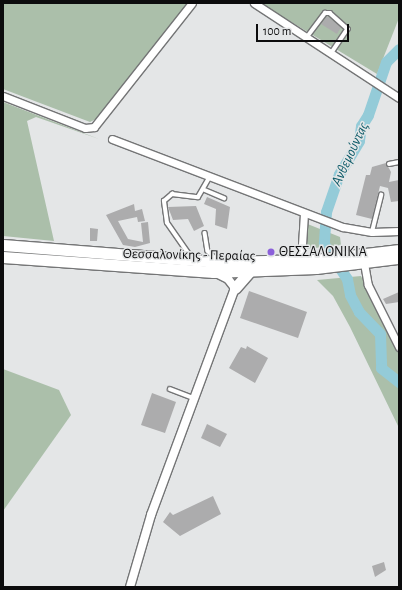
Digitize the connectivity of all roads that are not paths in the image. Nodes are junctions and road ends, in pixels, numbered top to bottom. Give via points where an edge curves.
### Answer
1 (192, 3) edge
2 (254, 3) edge
3 (307, 37) junction
4 (332, 53) junction
5 (3, 96) edge
6 (396, 97) edge
7 (112, 139) dead end
8 (399, 162) edge
9 (389, 164) dead end
10 (210, 176) junction
11 (205, 190) junction
12 (381, 195) dead end
13 (224, 198) dead end
14 (304, 213) junction
15 (399, 231) edge
16 (372, 232) junction
17 (205, 233) dead end
18 (3, 245) edge
19 (399, 250) edge
20 (3, 257) edge
21 (399, 258) edge
22 (302, 260) junction
23 (197, 261) junction
24 (351, 261) junction
25 (219, 262) junction
26 (364, 263) junction
27 (315, 264) junction
28 (213, 272) junction
29 (249, 272) junction
30 (235, 288) junction
31 (399, 347) edge
32 (170, 389) dead end
33 (194, 398) junction
34 (130, 587) edge

1 - 5 street via 94,127 85,128
2 - 3 street
3 - 4 street
3 - 4 lane via 325,13 330,12 348,29
4 - 6 street
7 - 10 street
8 - 9 lane
10 - 11 lane
10 - 14 street
11 - 13 lane
11 - 23 lane via 196,198 172,194 164,201 171,232
12 - 16 lane
14 - 16 street via 343,228
14 - 22 street
15 - 16 street
17 - 25 lane via 208,251
18 - 23 main road, Θεσσαλονίκης - Περαίας
19 - 24 main road, Θεσσαλονίκης - Περαίας
20 - 28 main road, Θεσσαλονίκης - Περαίας
21 - 26 main road, Θεσσαλονίκης - Περαίας
22 - 25 main road, Θεσσαλονίκης - Περαίας
22 - 27 main road, Θεσσαλονίκης - Περαίας
23 - 25 main road, Θεσσαλονίκης - Περαίας
24 - 26 main road, Θεσσαλονίκης - Περαίας
24 - 27 main road, Θεσσαλονίκης - Περαίας
26 - 31 street via 368,285
27 - 29 main road, Θεσσαλονίκης - Περαίας
28 - 29 main road, Θεσσαλονίκης - Περαίας
28 - 30 street via 228,279
29 - 30 main road
30 - 33 street
32 - 33 lane
33 - 34 street via 151,515

